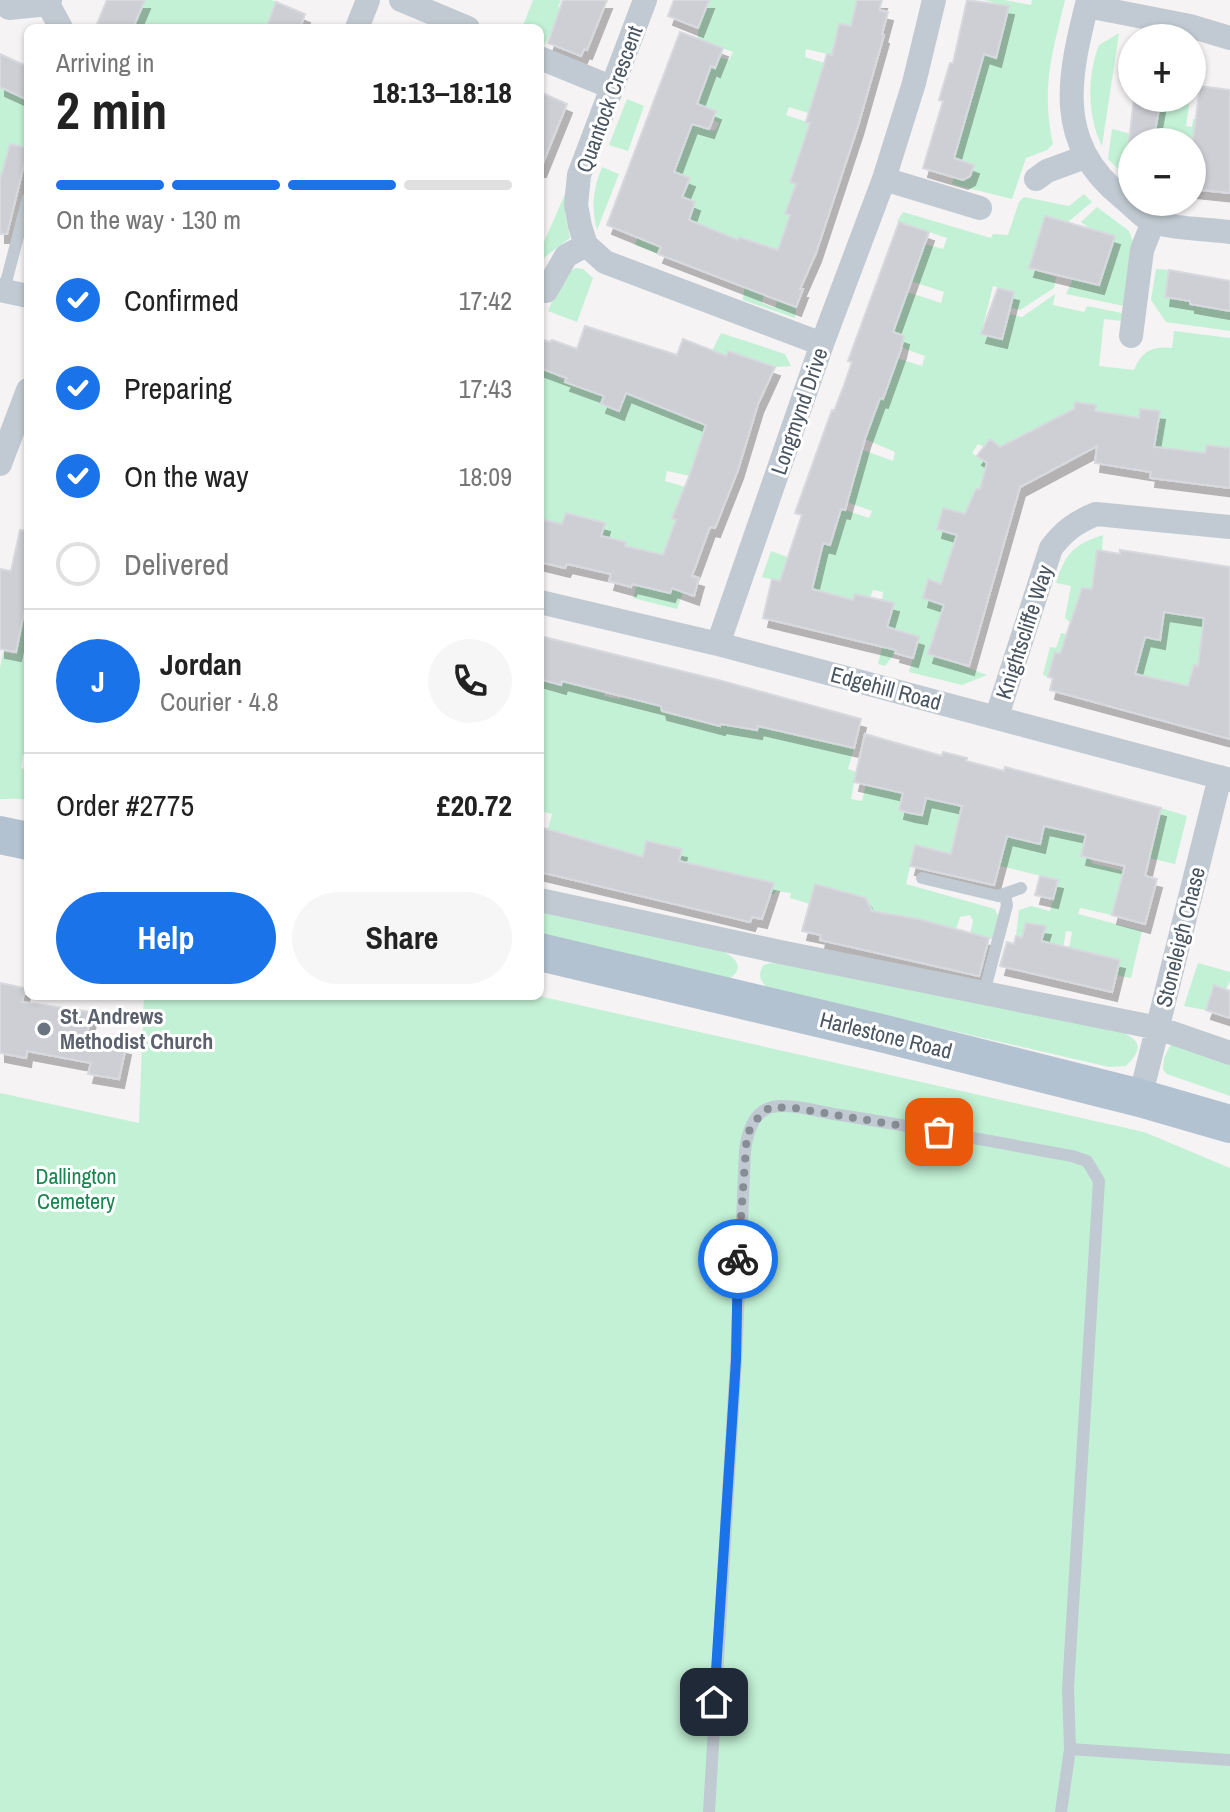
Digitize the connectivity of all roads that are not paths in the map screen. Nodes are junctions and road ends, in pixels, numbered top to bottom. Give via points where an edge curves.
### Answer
1 (368, 0) edge
2 (401, 0) edge
3 (645, 0) edge
4 (934, 0) edge
5 (49, 2) edge
6 (1088, 3) edge
7 (9, 8) dead end
8 (59, 24) edge
9 (359, 24) edge
10 (458, 24) edge
11 (1230, 38) edge
12 (544, 60) edge
13 (611, 87) junction
14 (1085, 157) junction
15 (884, 179) junction
16 (1036, 179) dead end
17 (980, 208) dead end
18 (24, 220) edge
19 (1153, 222) junction
20 (1230, 232) edge
21 (586, 245) junction
22 (546, 291) dead end
23 (11, 292) edge
24 (1131, 336) dead end
25 (822, 344) junction
26 (24, 401) edge
27 (0, 464) edge
28 (1230, 527) edge
29 (544, 603) edge
30 (718, 644) junction
31 (997, 716) junction
32 (1225, 778) edge
33 (0, 835) edge
34 (24, 840) edge
35 (922, 878) dead end
36 (1021, 888) dead end
37 (1005, 895) junction
38 (544, 901) edge
39 (544, 953) edge
40 (984, 993) junction
41 (1158, 1028) junction
42 (1230, 1053) edge
43 (1140, 1098) junction
44 (1230, 1124) edge
45 (1070, 1749) junction
46 (1230, 1760) edge
47 (709, 1812) edge
48 (1061, 1812) edge

1 - 9 street
2 - 10 street
3 - 13 street, Quantock Crescent
4 - 15 street, Longmynd Drive
5 - 7 street
5 - 8 street
6 - 11 street
6 - 14 street via 1071,88 1072,122
12 - 13 street
13 - 21 street, Quantock Crescent via 579,175 576,205
14 - 16 street
14 - 19 street via 1102,181
15 - 17 street
15 - 25 street, Longmynd Drive
18 - 23 lane
19 - 20 street
19 - 24 street via 1142,250
21 - 22 street via 566,256
21 - 25 street via 605,262
25 - 30 street, Longmynd Drive
26 - 27 street
28 - 31 street, Knightscliffe Way via 1096,514 1063,533 1051,548
29 - 30 street, Edgehill Road
30 - 31 street, Edgehill Road
31 - 32 street, Edgehill Road
32 - 41 street, Stoneleigh Chase
33 - 34 main road
35 - 37 lane
36 - 37 lane
37 - 40 lane via 1007,905
38 - 40 street
39 - 43 main road, Harlestone Road
40 - 41 street
41 - 42 street
41 - 43 street, Stoneleigh Chase
43 - 44 main road, Harlestone Road
45 - 46 lane
45 - 47 lane via 1068,1688 1099,1197 1094,1169 1072,1156 877,1120 772,1107 750,1126 745,1151
45 - 48 lane

